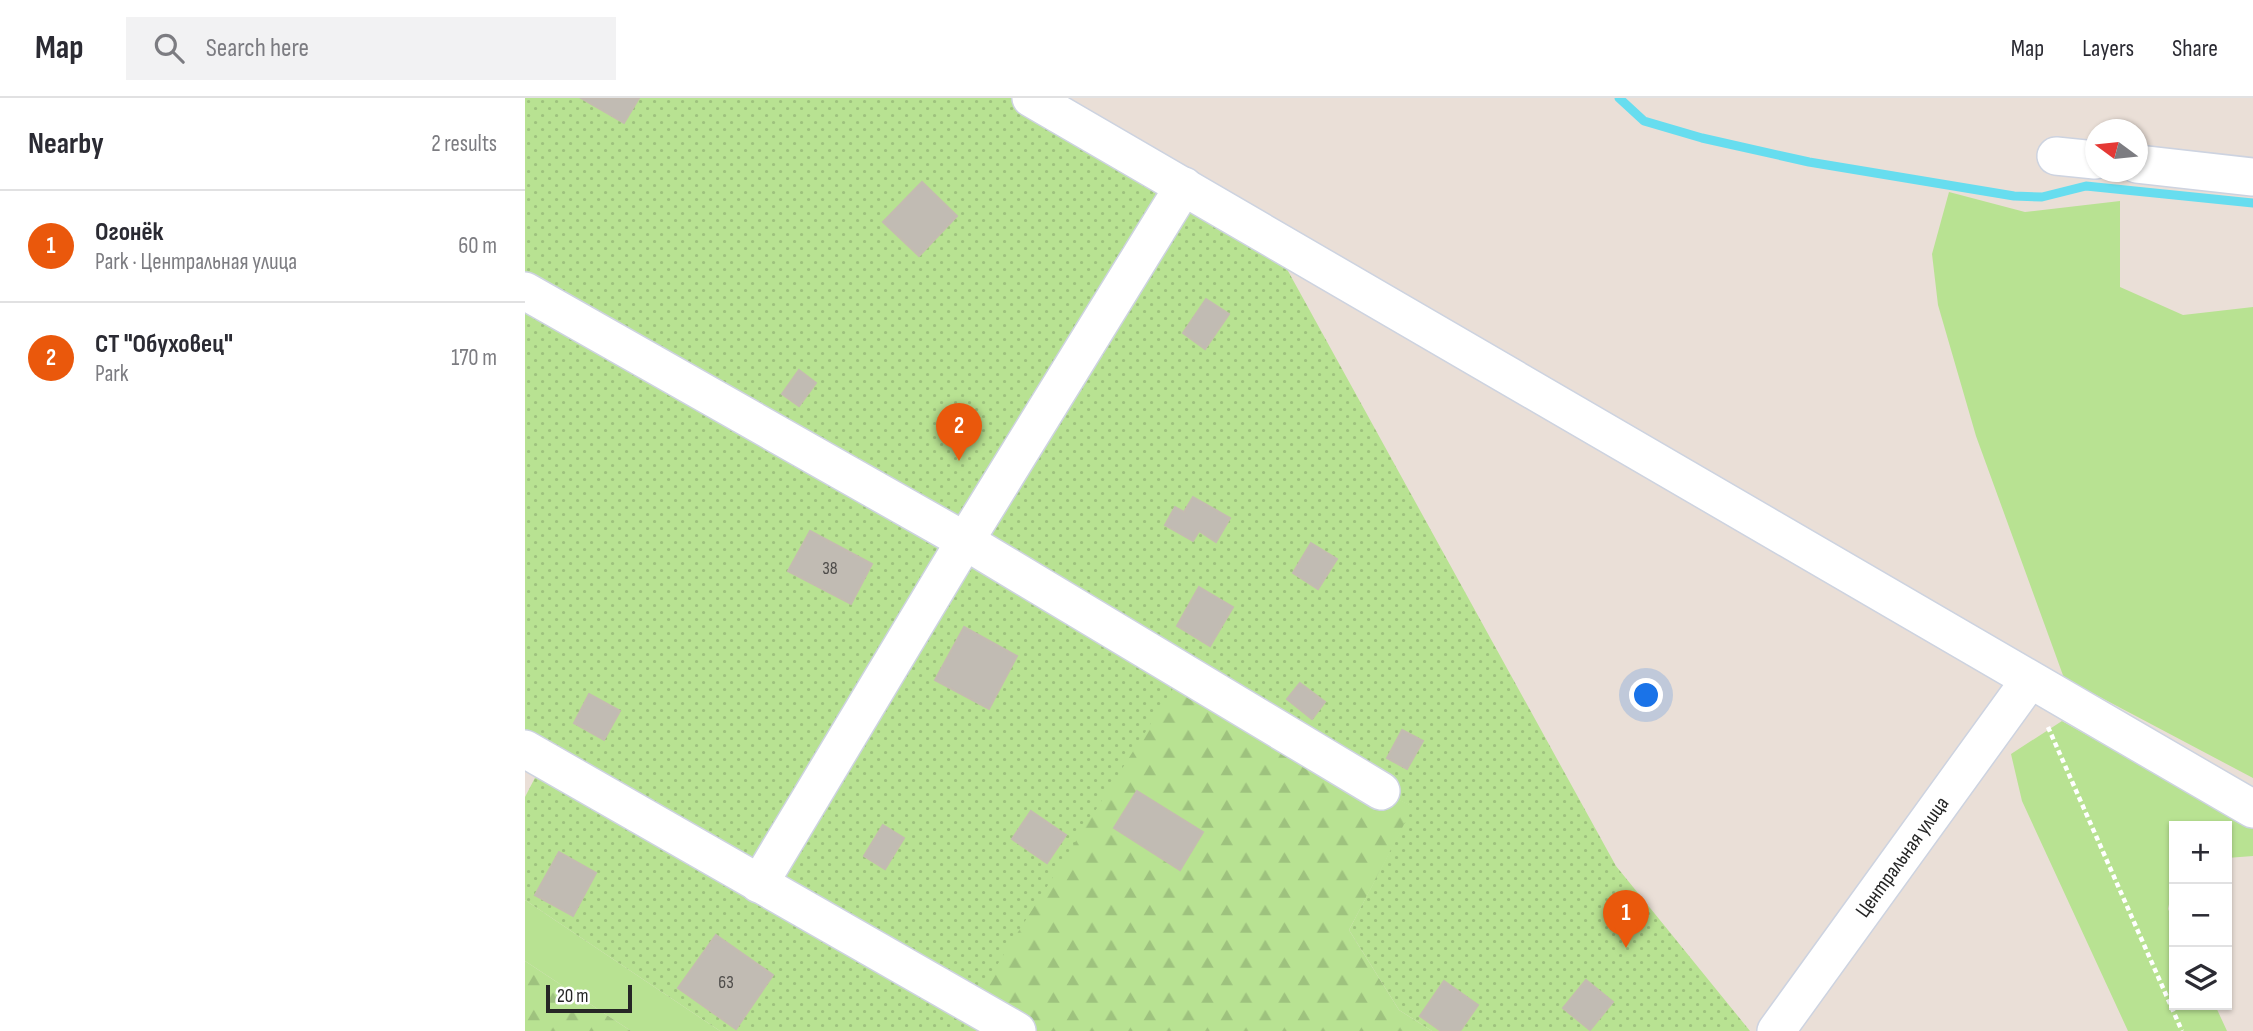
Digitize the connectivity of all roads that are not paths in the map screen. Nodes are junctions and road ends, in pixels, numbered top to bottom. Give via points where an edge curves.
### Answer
1 (1031, 98) edge
2 (2056, 156) dead end
3 (2085, 159) edge
4 (2148, 165) edge
5 (2253, 177) edge
6 (1184, 186) junction
7 (525, 291) edge
8 (965, 541) junction
9 (2029, 681) junction
10 (525, 749) edge
11 (1381, 791) dead end
12 (2253, 809) edge
13 (759, 884) junction
14 (1017, 1031) edge
15 (1776, 1031) edge

1 - 6 street
2 - 3 street
4 - 5 street
6 - 8 street
6 - 9 street
7 - 8 street
8 - 11 street
8 - 13 street
9 - 12 street
9 - 15 street, Центральная улица
10 - 13 street
13 - 14 street

